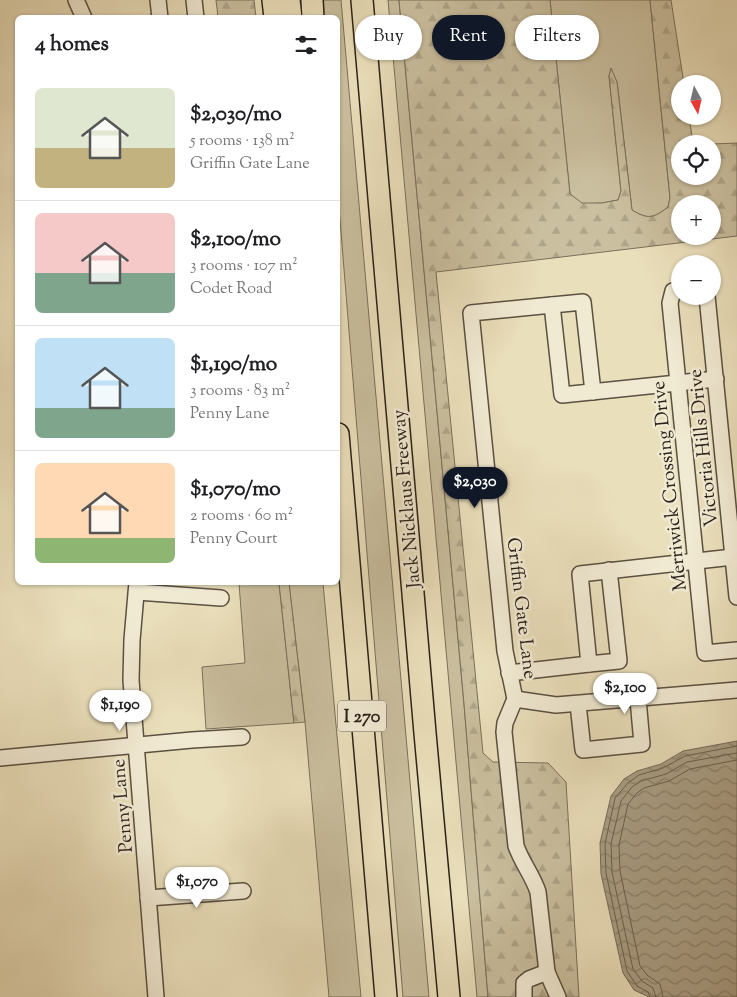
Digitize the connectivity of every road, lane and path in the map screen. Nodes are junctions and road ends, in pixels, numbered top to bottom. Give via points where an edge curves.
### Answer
1 (76, 0) edge
2 (158, 0) edge
3 (194, 0) edge
4 (272, 0) edge
5 (290, 0) edge
6 (312, 0) edge
7 (362, 0) edge
8 (83, 15) edge
9 (160, 15) edge
10 (196, 15) edge
11 (274, 15) edge
12 (291, 15) edge
13 (313, 15) edge
14 (671, 299) edge
15 (552, 305) junction
16 (708, 305) edge
17 (716, 379) junction
18 (678, 383) junction
19 (593, 392) junction
20 (340, 457) edge
21 (733, 558) junction
22 (696, 561) junction
23 (609, 570) junction
24 (137, 587) edge
25 (737, 597) edge
26 (220, 598) dead end
27 (737, 650) edge
28 (589, 664) junction
29 (509, 673) junction
30 (737, 690) edge
31 (515, 699) junction
32 (638, 699) junction
33 (578, 704) junction
34 (242, 738) dead end
35 (136, 746) junction
36 (0, 758) edge
37 (243, 891) dead end
38 (148, 898) junction
39 (546, 972) junction
40 (156, 997) edge
41 (386, 997) edge
42 (449, 997) edge
43 (524, 997) edge
44 (558, 997) edge

1 - 8 street
2 - 9 street
3 - 10 street
4 - 11 highway
5 - 12 highway
6 - 13 highway
7 - 42 highway, Jack Nicklaus Freeway
14 - 18 street, Merriwick Crossing Drive
15 - 19 street via 562,395
15 - 19 street via 583,302
15 - 29 street, Griffin Gate Lane via 471,313 504,651
16 - 17 street, Victoria Hills Drive
17 - 18 street
17 - 21 street, Victoria Hills Drive
18 - 19 street
18 - 22 street, Merriwick Crossing Drive
20 - 41 highway, I 270
21 - 22 street
21 - 25 street, Victoria Hills Drive
22 - 23 street
22 - 27 street, Merriwick Crossing Drive via 705,652
23 - 28 street via 580,574
23 - 28 street via 619,661
24 - 26 street
24 - 35 street, Penny Lane via 131,680
28 - 29 street
29 - 31 street, Griffin Gate Lane
30 - 32 street
31 - 33 street via 556,705
31 - 39 street via 504,732 516,846 538,892
32 - 33 street
32 - 33 street via 642,744 583,750
34 - 35 street
35 - 36 street
35 - 38 street, Penny Lane
37 - 38 street
38 - 40 street, Penny Lane
39 - 43 street via 524,983
39 - 44 street

